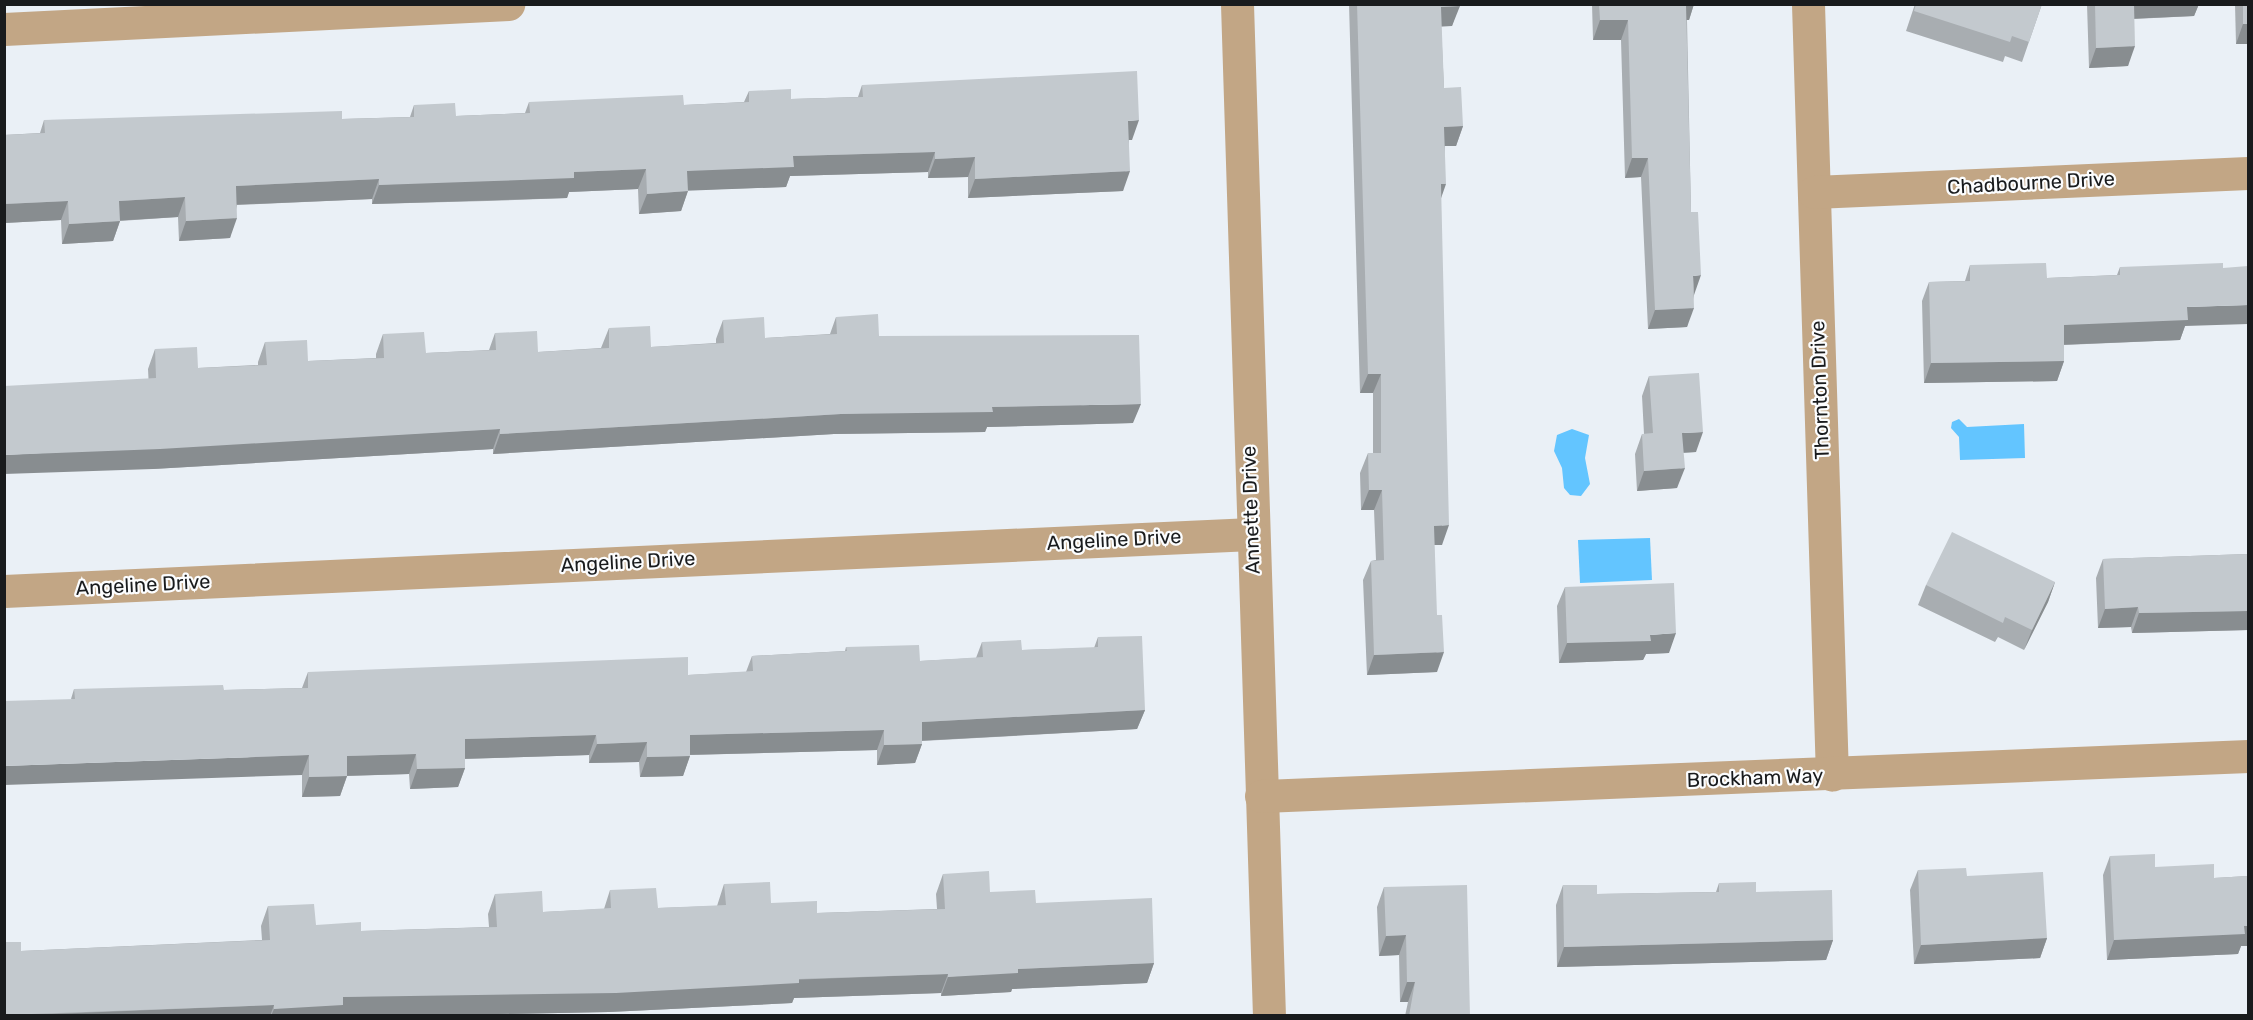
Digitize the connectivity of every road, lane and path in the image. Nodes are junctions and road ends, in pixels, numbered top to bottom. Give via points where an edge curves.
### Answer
1 (508, 4) edge
2 (1237, 4) edge
3 (1808, 4) edge
4 (4, 29) edge
5 (2248, 173) edge
6 (1814, 192) junction
7 (1252, 534) junction
8 (4, 591) edge
9 (2248, 756) edge
10 (1832, 775) junction
11 (1261, 796) junction
12 (1269, 1016) edge

1 - 4 street
2 - 7 street, Annette Drive
3 - 6 street, Thornton Drive
5 - 6 street, Chadbourne Drive
6 - 10 street, Thornton Drive
7 - 8 street, Angeline Drive
7 - 11 street, Annette Drive
9 - 10 street, Brockham Way
10 - 11 street, Brockham Way
11 - 12 street, Annette Drive

